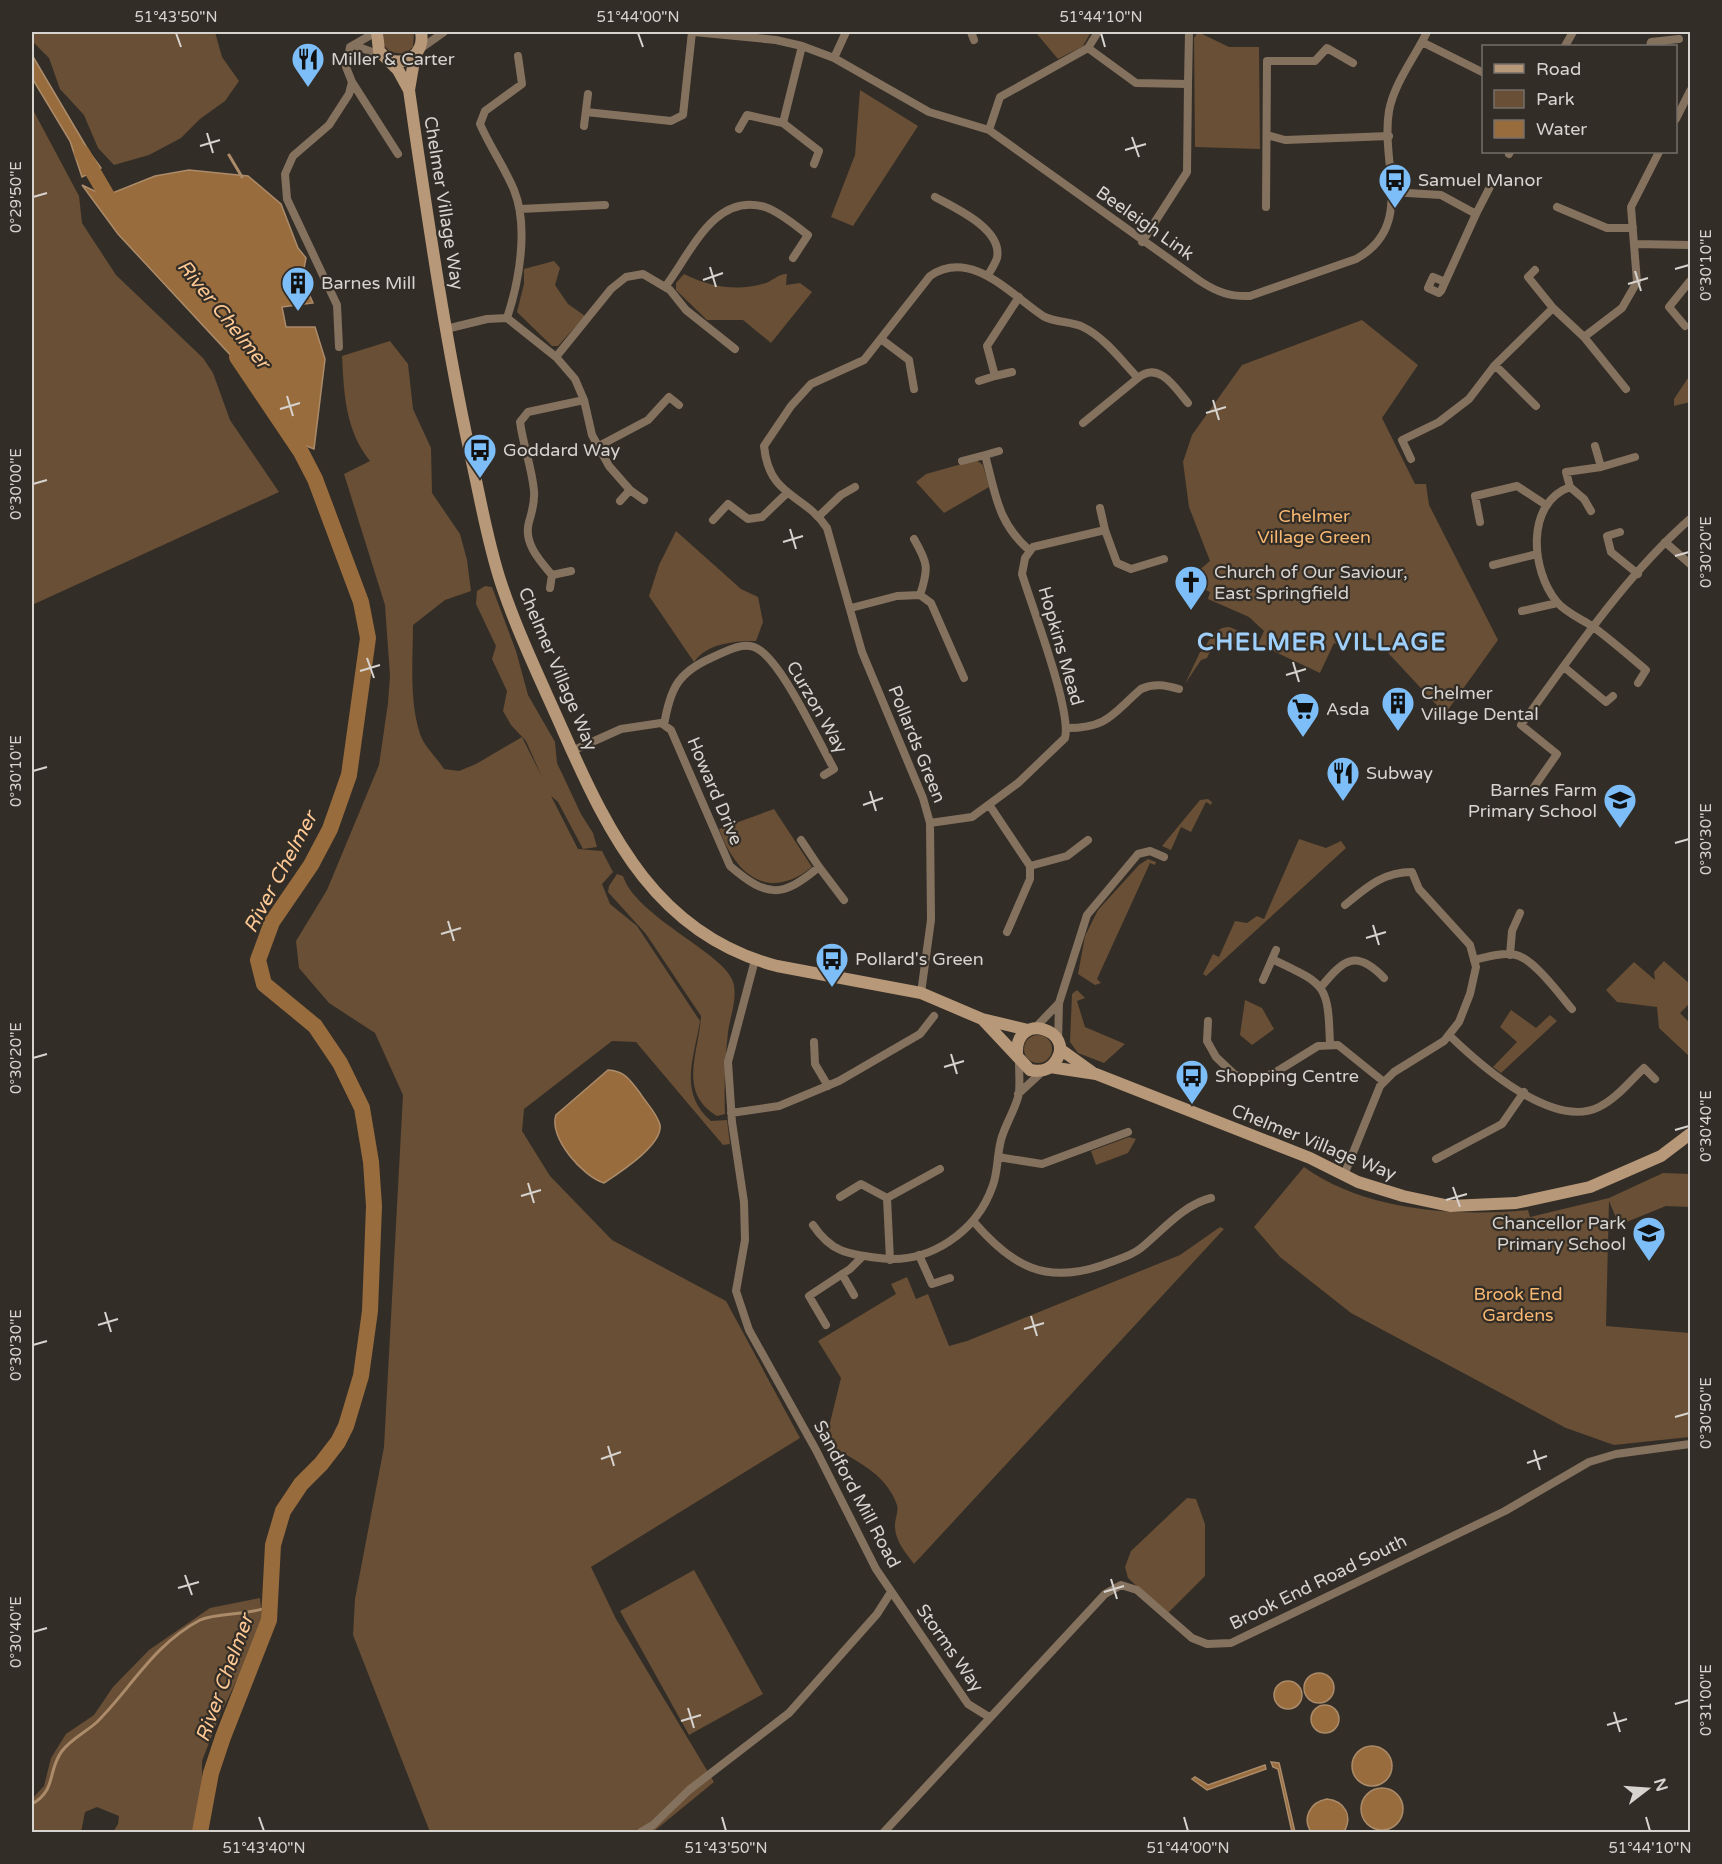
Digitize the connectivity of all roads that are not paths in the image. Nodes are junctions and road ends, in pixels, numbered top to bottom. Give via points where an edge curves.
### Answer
1 (377, 32) edge
2 (421, 32) edge
3 (444, 32) edge
4 (693, 32) edge
5 (846, 32) edge
6 (1098, 32) edge
7 (1189, 32) edge
8 (1427, 32) edge
9 (1573, 32) edge
10 (1679, 39) dead end
11 (1422, 42) junction
12 (1565, 45) edge
13 (1650, 45) edge
14 (356, 46) junction
15 (802, 46) junction
16 (1088, 48) junction
17 (418, 52) junction
18 (518, 56) dead end
19 (386, 58) junction
20 (834, 58) junction
21 (1353, 63) dead end
22 (1482, 72) edge
23 (352, 82) junction
24 (1188, 84) junction
25 (409, 90) junction
26 (1690, 91) edge
27 (588, 94) dead end
28 (586, 112) junction
29 (1677, 117) edge
30 (783, 123) junction
31 (584, 126) dead end
32 (739, 129) dead end
33 (989, 130) junction
34 (1267, 135) junction
35 (1389, 136) junction
36 (1658, 153) edge
37 (398, 154) dead end
38 (814, 164) dead end
39 (1492, 181) dead end
40 (1391, 192) junction
41 (935, 196) dead end
42 (605, 205) dead end
43 (1266, 207) dead end
44 (1557, 207) dead end
45 (520, 209) junction
46 (1476, 214) junction
47 (1633, 228) junction
48 (1142, 242) junction
49 (1634, 244) junction
50 (1690, 245) edge
51 (793, 258) dead end
52 (1535, 270) dead end
53 (988, 275) junction
54 (1690, 281) edge
55 (1444, 282) dead end
56 (665, 286) junction
57 (1019, 297) junction
58 (1553, 308) junction
59 (507, 318) junction
60 (1685, 326) dead end
61 (446, 329) junction
62 (1584, 337) junction
63 (881, 339) junction
64 (339, 347) dead end
65 (735, 349) dead end
66 (556, 357) junction
67 (1495, 365) junction
68 (1012, 372) dead end
69 (995, 376) junction
70 (1138, 378) junction
71 (979, 381) dead end
72 (914, 389) dead end
73 (1626, 389) dead end
74 (584, 400) junction
75 (1188, 403) dead end
76 (679, 405) dead end
77 (1536, 406) dead end
78 (1083, 423) dead end
79 (1594, 446) dead end
80 (597, 447) junction
81 (999, 451) dead end
82 (985, 455) junction
83 (1635, 457) dead end
84 (1411, 459) dead end
85 (962, 461) dead end
86 (1600, 467) junction
87 (855, 487) dead end
88 (1570, 487) junction
89 (630, 490) junction
90 (787, 493) junction
91 (644, 500) dead end
92 (620, 501) dead end
93 (1546, 505) junction
94 (1100, 508) dead end
95 (1591, 511) dead end
96 (818, 517) junction
97 (1690, 519) edge
98 (713, 520) dead end
99 (1480, 522) dead end
100 (1105, 530) junction
101 (1620, 532) dead end
102 (914, 538) dead end
103 (1665, 542) junction
104 (1030, 551) junction
105 (1537, 554) junction
106 (1164, 559) dead end
107 (1690, 564) edge
108 (1493, 565) dead end
109 (571, 571) dead end
110 (1638, 574) junction
111 (552, 575) junction
112 (550, 588) dead end
113 (920, 595) junction
114 (1557, 603) junction
115 (851, 608) junction
116 (1522, 611) dead end
117 (1593, 627) junction
118 (1564, 667) junction
119 (964, 678) dead end
120 (1638, 683) dead end
121 (1179, 688) dead end
122 (1613, 696) dead end
123 (664, 725) junction
124 (1067, 728) junction
125 (572, 751) junction
126 (824, 776) dead end
127 (1534, 787) dead end
128 (990, 806) junction
129 (930, 823) junction
130 (801, 840) dead end
131 (1088, 840) dead end
132 (1164, 857) dead end
133 (1030, 866) junction
134 (819, 867) junction
135 (844, 900) dead end
136 (1345, 905) dead end
137 (1520, 913) dead end
138 (1007, 932) dead end
139 (1510, 955) junction
140 (755, 960) junction
141 (1474, 960) junction
142 (1384, 978) dead end
143 (1263, 980) dead end
144 (1321, 987) junction
145 (921, 993) junction
146 (1059, 1003) junction
147 (1572, 1010) dead end
148 (934, 1016) dead end
149 (982, 1019) junction
150 (1208, 1021) dead end
151 (1032, 1029) junction
152 (1449, 1035) junction
153 (814, 1042) dead end
154 (1330, 1045) junction
155 (1059, 1046) junction
156 (1018, 1057) junction
157 (1047, 1069) junction
158 (1096, 1074) junction
159 (1655, 1079) dead end
160 (1384, 1082) junction
161 (828, 1086) junction
162 (1524, 1092) junction
163 (1018, 1094) junction
164 (731, 1113) junction
165 (1128, 1132) dead end
166 (1690, 1134) edge
167 (998, 1157) junction
168 (1436, 1160) dead end
169 (940, 1169) dead end
170 (1344, 1175) junction
171 (840, 1197) dead end
172 (888, 1198) junction
173 (1211, 1198) dead end
174 (974, 1222) junction
175 (813, 1225) dead end
176 (919, 1255) junction
177 (863, 1256) junction
178 (890, 1260) junction
179 (842, 1274) junction
180 (950, 1278) dead end
181 (854, 1295) dead end
182 (826, 1325) dead end
183 (1690, 1444) edge
184 (891, 1592) junction
185 (989, 1717) junction
186 (640, 1833) edge
187 (884, 1833) edge

1 - 14 street
1 - 19 street, Chelmer Village Way via 376,45
2 - 17 street, Chelmer Village Way
3 - 17 street
4 - 15 street, Beeleigh Link
4 - 28 street via 683,115 679,120
5 - 20 street
6 - 16 street
7 - 24 street
8 - 11 street, Beeleigh Link
9 - 12 street
10 - 13 street
11 - 22 street
11 - 35 street, Beeleigh Link via 1389,111
14 - 19 street
14 - 23 street via 350,47 346,67
15 - 20 street, Beeleigh Link
15 - 30 street
16 - 24 street via 1136,83
16 - 33 street via 1000,97
17 - 19 street via 402,62
17 - 25 street, Chelmer Village Way
18 - 45 street via 522,84 485,111 480,124 514,189
19 - 25 street, Chelmer Village Way
20 - 33 street, Beeleigh Link via 929,112
21 - 34 street via 1327,48 1315,61 1267,61
23 - 37 street
23 - 64 street via 342,109 293,156 285,174 287,199 337,305
24 - 48 street via 1187,172
25 - 61 street, Chelmer Village Way
26 - 29 street
27 - 28 street
28 - 31 street
30 - 32 street via 747,115
30 - 38 street via 819,151
33 - 48 street, Beeleigh Link
34 - 35 street via 1285,140
34 - 43 street
35 - 40 street, Beeleigh Link
36 - 47 street via 1631,207
39 - 46 street
40 - 46 street via 1441,195
40 - 48 street, Beeleigh Link via 1391,218 1372,250 1250,296 1228,296 1214,290
41 - 53 street via 988,231 996,244 997,257
42 - 45 street
44 - 47 street via 1607,228
45 - 59 street via 520,266
46 - 55 street
47 - 49 street
49 - 50 street
49 - 62 street via 1637,282 1622,308
51 - 56 street via 808,235 768,208 747,204 729,207 715,218
52 - 58 street via 1528,277
53 - 57 street, Pollards Green
53 - 63 street, Pollards Green via 959,266 940,269 930,276
54 - 60 street via 1669,307
56 - 65 street via 686,310
56 - 66 street via 643,274 626,277 611,289
57 - 69 street via 987,346
57 - 70 street, Pollards Green via 1046,318 1084,327
58 - 62 street
58 - 67 street
59 - 61 street
59 - 66 street
61 - 125 street, Chelmer Village Way via 455,388 500,581
62 - 73 street
63 - 72 street via 909,360
63 - 90 street, Pollards Green via 864,360 811,384 773,431 764,446 766,462 770,474
66 - 74 street via 575,379
67 - 77 street
67 - 84 street via 1469,399 1439,422 1402,440
68 - 69 street
69 - 71 street
70 - 75 street via 1149,371 1156,372 1167,378
70 - 78 street
74 - 80 street
74 - 111 street via 528,412 520,422 534,490 529,541 538,560
76 - 80 street via 669,397 648,420
79 - 86 street
80 - 89 street
81 - 82 street
82 - 85 street
82 - 104 street via 1003,519 1013,536
83 - 86 street
86 - 88 street via 1566,472
87 - 96 street
88 - 93 street via 1558,492
88 - 95 street
89 - 91 street
89 - 92 street
90 - 96 street, Pollards Green
90 - 98 street via 762,517 748,519 728,504
93 - 99 street via 1517,486 1475,496
93 - 105 street via 1538,524
94 - 100 street
96 - 115 street, Pollards Green via 831,539
97 - 103 street
100 - 104 street
100 - 106 street via 1117,563 1131,569
101 - 110 street via 1607,536 1611,552
102 - 113 street via 928,572
103 - 107 street
103 - 110 street
104 - 124 street, Hopkins Mead via 1022,574
105 - 108 street
105 - 114 street via 1541,572
109 - 111 street
110 - 117 street
111 - 112 street
113 - 115 street via 897,596
113 - 119 street via 930,603
114 - 116 street
114 - 117 street
115 - 129 street, Pollards Green via 862,652
117 - 118 street
117 - 120 street via 1646,670
118 - 122 street via 1606,702
118 - 127 street via 1521,725 1557,754
121 - 124 street via 1147,686 1103,724
123 - 125 street, Howard Drive via 641,724 621,729
123 - 126 street, Curzon Way via 676,683 690,669 736,647 754,647 780,672 834,769
123 - 134 street, Howard Drive via 671,730 730,866 766,889 786,890
124 - 128 street, Hopkins Mead via 1061,744
125 - 140 street, Chelmer Village Way via 617,843 648,885 682,919
128 - 129 street, Hopkins Mead via 972,817
128 - 133 street
129 - 145 street, Pollards Green via 931,920
130 - 134 street
131 - 133 street via 1067,856
132 - 146 street via 1150,851 1138,854 1098,899 1087,915
133 - 138 street via 1030,879
134 - 135 street
136 - 141 street via 1379,878 1412,872 1419,889 1470,945
137 - 139 street via 1512,932
139 - 141 street
139 - 147 street via 1534,966
140 - 145 street, Chelmer Village Way
140 - 164 street, Sandford Mill Road via 728,1062
141 - 152 street via 1470,994
142 - 144 street via 1370,963 1357,959 1345,962
143 - 144 street via 1274,955
144 - 154 street via 1327,997
145 - 149 street, Chelmer Village Way
146 - 151 street
146 - 155 street
148 - 161 street via 920,1034
149 - 151 street, Chelmer Village Way
149 - 156 street, Chelmer Village Way
150 - 154 street via 1207,1041 1216,1057 1235,1075 1257,1079 1318,1046
151 - 155 street, Chelmer Village Way via 1049,1031
151 - 156 street via 1018,1040
152 - 160 street
152 - 162 street via 1487,1070
153 - 161 street via 818,1073
154 - 160 street via 1338,1045
155 - 157 street via 1059,1056
155 - 158 street, Chelmer Village Way
156 - 157 street, Chelmer Village Way via 1030,1070
156 - 163 street
157 - 158 street, Chelmer Village Way
157 - 163 street
158 - 170 street, Chelmer Village Way
159 - 162 street via 1644,1068 1599,1108 1581,1113 1562,1111
160 - 170 street via 1369,1108
161 - 164 street via 779,1107
162 - 168 street via 1502,1124
163 - 167 street
164 - 184 street, Sandford Mill Road via 744,1202 745,1240 736,1291 741,1311
165 - 167 street via 1042,1164
166 - 170 street, Chelmer Village Way via 1629,1172 1590,1187 1516,1203 1450,1206 1403,1196
167 - 174 street via 994,1183
169 - 172 street
171 - 172 street via 861,1184
172 - 178 street
173 - 174 street via 1193,1204 1138,1250 1073,1274 1025,1267 1004,1253
174 - 176 street via 940,1247
175 - 177 street via 824,1241 838,1250
176 - 178 street
176 - 180 street via 932,1284
177 - 178 street
177 - 179 street
179 - 181 street
179 - 182 street via 808,1296
183 - 185 street, Brook End Road South via 1616,1454 1589,1462 1505,1511 1231,1643 1207,1644 1192,1638 1137,1590 1121,1585 1105,1594
184 - 185 street, Storms Way via 968,1704
184 - 186 street, Sandford Mill Road via 877,1614 789,1713
185 - 187 street, Brook End Road South

